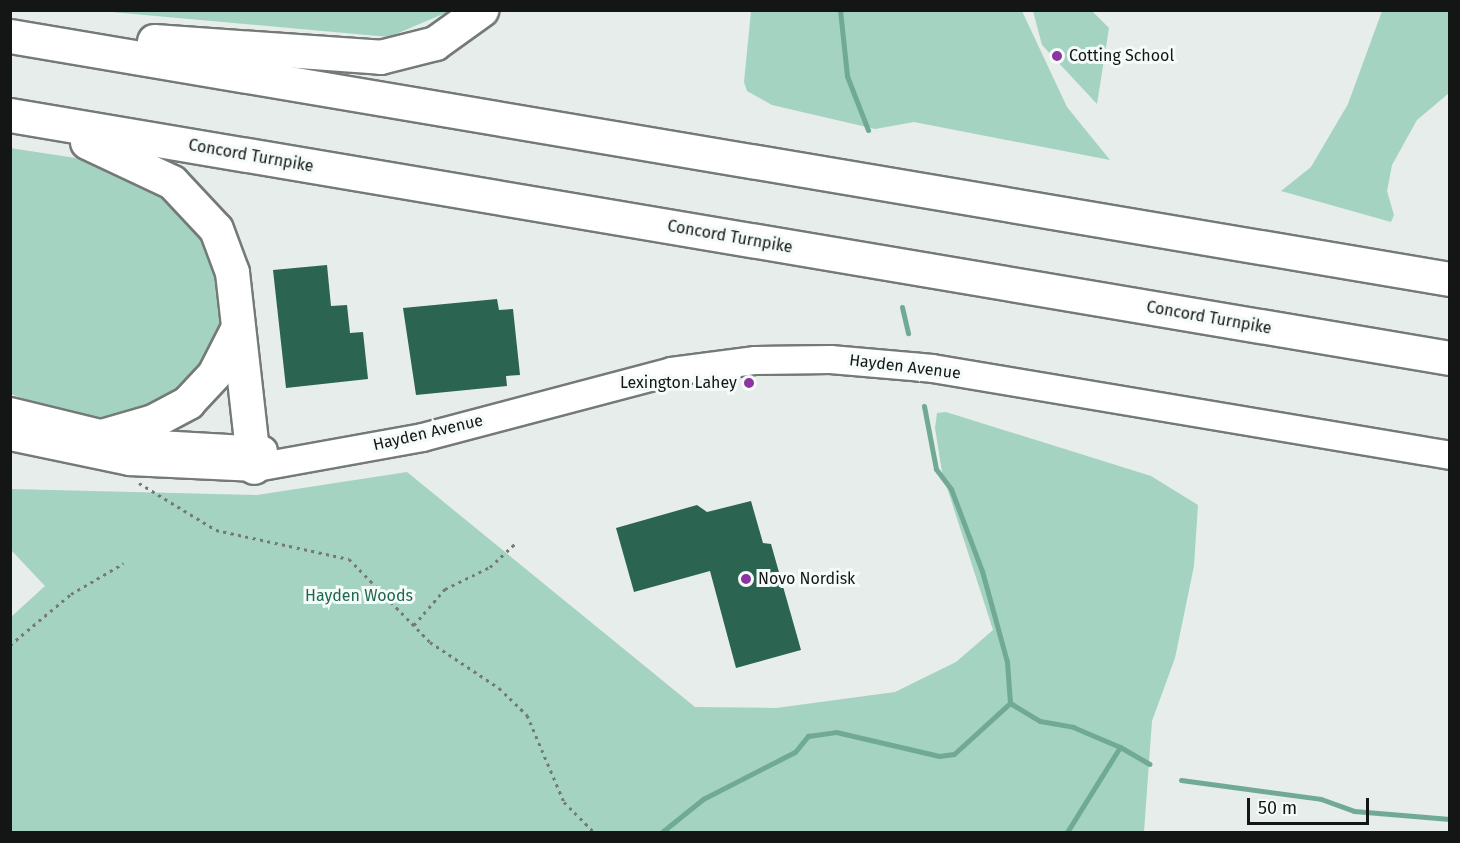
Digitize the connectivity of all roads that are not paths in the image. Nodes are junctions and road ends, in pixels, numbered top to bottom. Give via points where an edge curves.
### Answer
1 (481, 10) edge
2 (13, 37) edge
3 (17, 116) edge
4 (1449, 279) edge
5 (236, 331) junction
6 (1449, 358) edge
7 (10, 411) edge
8 (10, 436) edge
9 (101, 436) junction
10 (1449, 455) edge
11 (253, 459) junction

1 - 2 highway via 435,43 369,57 115,36
2 - 4 highway
3 - 5 highway via 141,164 194,200 216,229 229,260
3 - 6 highway, Concord Turnpike
5 - 9 highway via 214,374 188,402 153,421
5 - 11 highway
7 - 9 street, Hayden Avenue
8 - 11 street, Hayden Avenue via 137,462
9 - 11 street, Hayden Avenue
10 - 11 street, Hayden Avenue via 932,368 816,358 660,374 363,448

